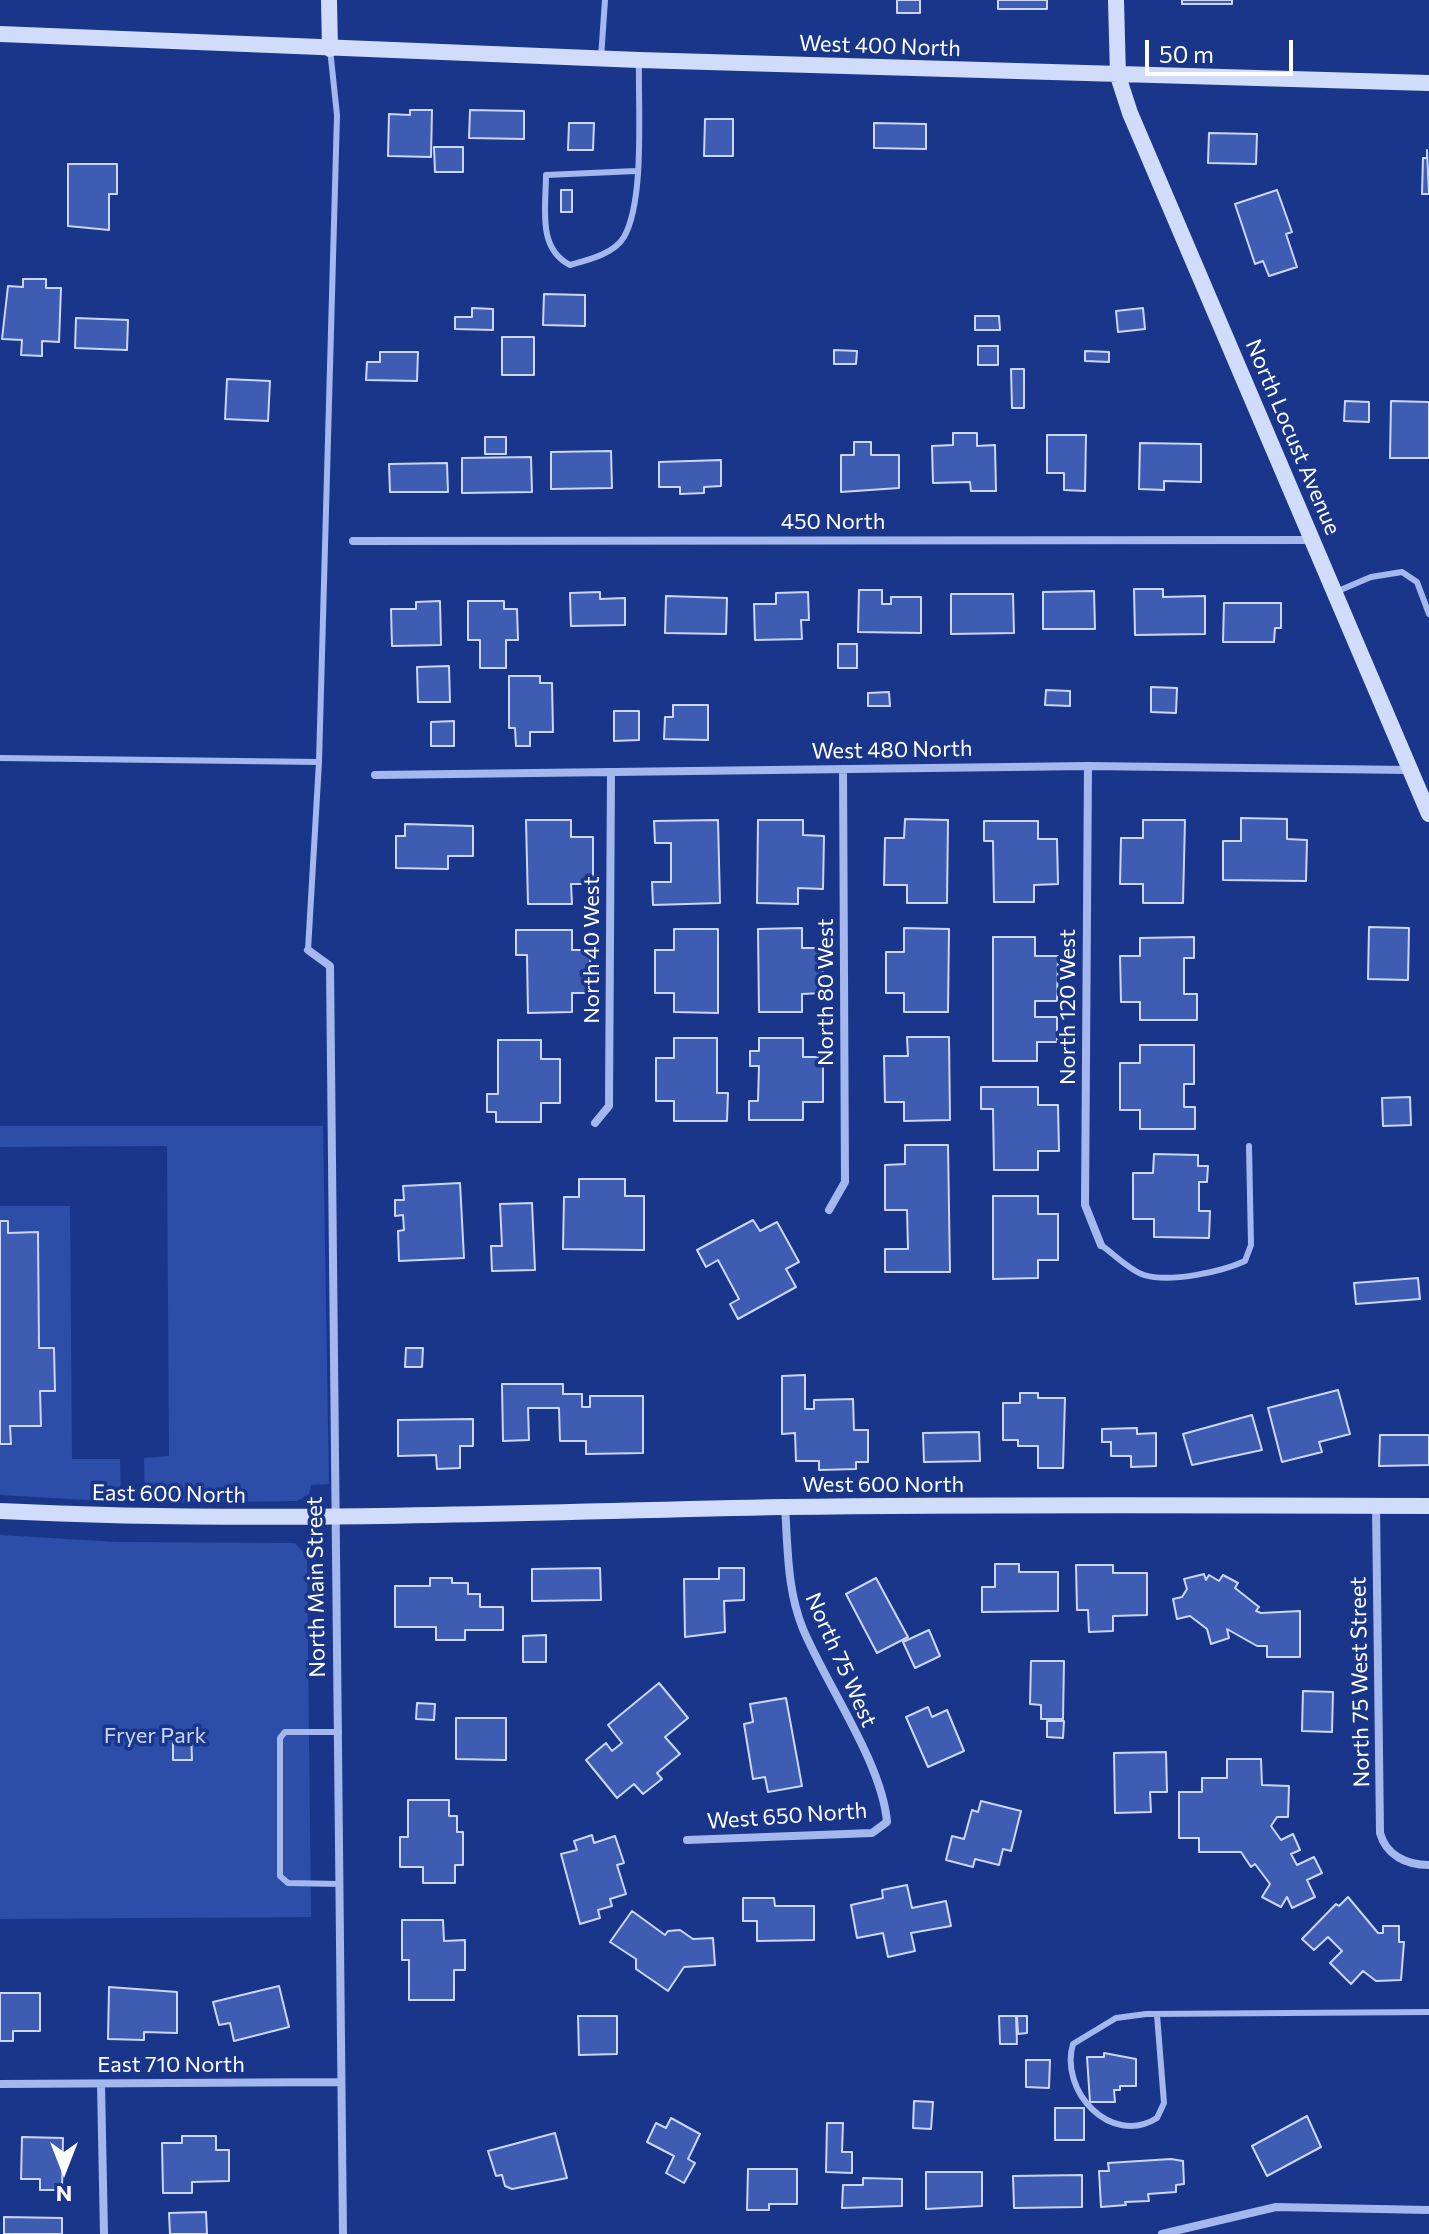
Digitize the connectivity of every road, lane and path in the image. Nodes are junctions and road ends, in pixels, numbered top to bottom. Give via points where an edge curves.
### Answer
1 (329, 0) edge
2 (605, 0) edge
3 (1116, 0) edge
4 (0, 34) edge
5 (330, 49) junction
6 (601, 58) junction
7 (639, 60) junction
8 (1118, 76) junction
9 (1429, 83) edge
10 (636, 171) junction
11 (1313, 540) junction
12 (353, 541) dead end
13 (1335, 592) junction
14 (1429, 614) edge
15 (0, 758) edge
16 (319, 762) junction
17 (1088, 766) junction
18 (843, 769) junction
19 (1409, 770) junction
20 (611, 772) junction
21 (375, 775) dead end
22 (1429, 814) edge
23 (308, 950) joint
24 (595, 1123) dead end
25 (1249, 1146) dead end
26 (829, 1210) dead end
27 (1101, 1245) joint
28 (1376, 1506) junction
29 (1429, 1506) edge
30 (785, 1507) junction
31 (0, 1511) edge
32 (337, 1518) junction
33 (339, 1732) junction
34 (887, 1822) joint
35 (687, 1840) dead end
36 (1429, 1865) edge
37 (340, 1884) junction
38 (1429, 2012) edge
39 (1157, 2015) junction
40 (341, 2082) junction
41 (0, 2084) edge
42 (101, 2084) junction
43 (1429, 2210) edge
44 (104, 2234) edge
45 (343, 2234) edge
46 (1162, 2234) edge

1 - 5 street
2 - 6 lane
3 - 8 street, North Locust Avenue
4 - 5 street, West 400 North
5 - 6 street, West 400 North
5 - 16 lane via 337,115
6 - 7 street, West 400 North
7 - 8 street, West 400 North
7 - 10 lane
8 - 9 street, West 400 North
8 - 11 street, North Locust Avenue
10 - 10 lane via 635,205 623,239 597,258 570,265 557,259 547,243 546,175
11 - 12 street, 450 North
11 - 13 street, North Locust Avenue
13 - 14 lane via 1371,577 1402,572 1417,582
13 - 19 street, North Locust Avenue
15 - 16 lane
16 - 23 lane
17 - 18 street, West 480 North
17 - 19 street, West 480 North
17 - 27 street, North 120 West via 1085,1205
18 - 20 street, West 480 North
18 - 26 street, North 80 West via 845,1182
19 - 22 street, North Locust Avenue
20 - 21 street, West 480 North
20 - 24 street, North 40 West via 609,1106
23 - 32 street, North Main Street via 330,966
25 - 27 lane via 1251,1245 1245,1261 1223,1271 1142,1275
28 - 29 street, West 600 North
28 - 30 street, West 600 North
28 - 36 street, North 75 West Street via 1380,1833 1392,1853
30 - 32 street, West 600 North
30 - 34 street, North 75 West via 791,1594 877,1781
31 - 32 street, East 600 North via 127,1518
32 - 33 street, North Main Street
33 - 37 street, North Main Street
33 - 37 lane via 285,1732 280,1738 280,1876 288,1883
34 - 35 street, West 650 North via 872,1833
37 - 40 street, North Main Street
38 - 39 lane
39 - 39 lane via 1116,2018 1073,2044 1068,2059 1075,2086 1089,2107 1111,2124 1138,2127 1157,2118 1164,2103
40 - 42 street, East 710 North
40 - 45 street, North Main Street
41 - 42 street, East 710 North
42 - 44 street
43 - 46 street via 1276,2207

